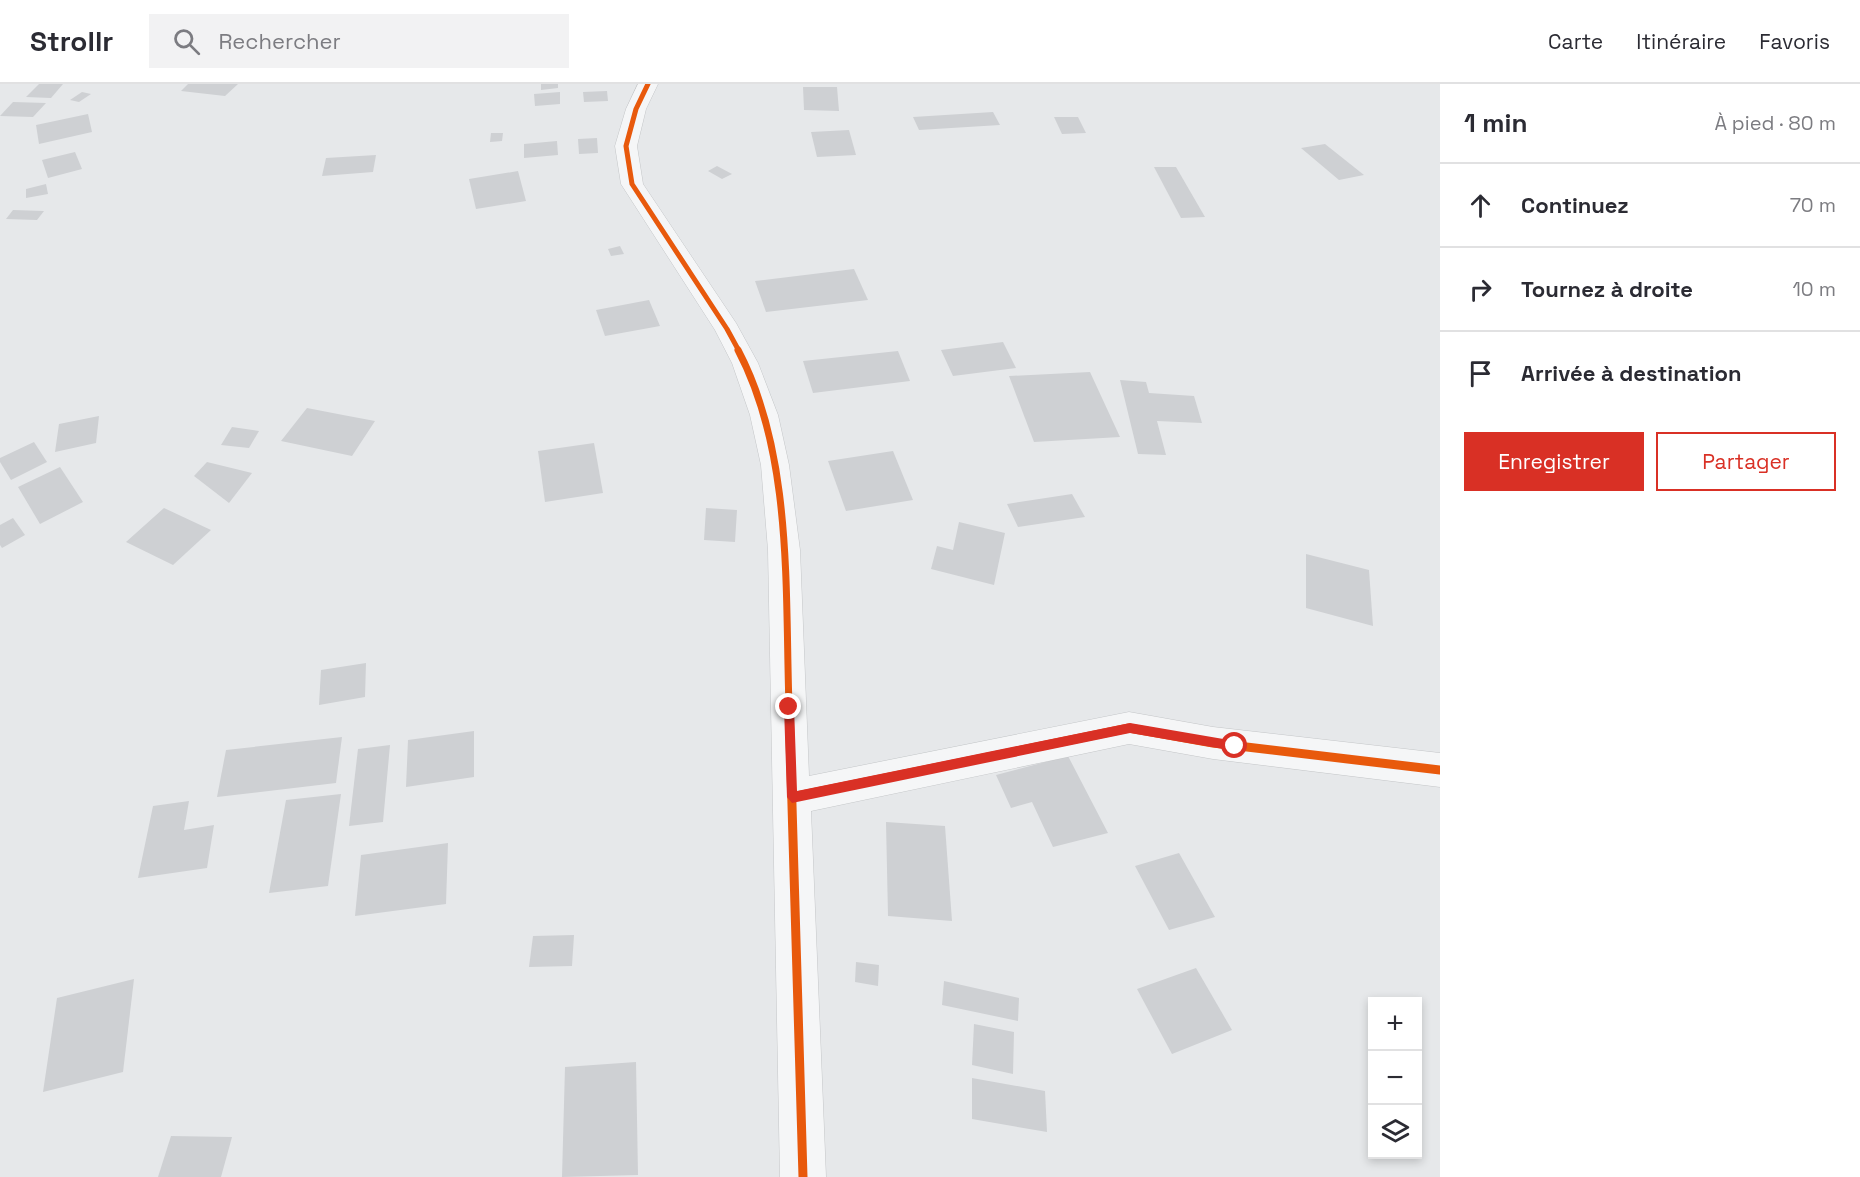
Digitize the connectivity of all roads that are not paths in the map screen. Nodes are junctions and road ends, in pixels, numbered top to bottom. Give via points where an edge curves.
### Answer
1 (648, 84) edge
2 (1440, 770) edge
3 (792, 797) junction
4 (803, 1177) edge

1 - 3 street via 626,146 632,184 745,363 764,415 775,465 784,550
2 - 3 street via 1213,743 1130,728
3 - 4 street

